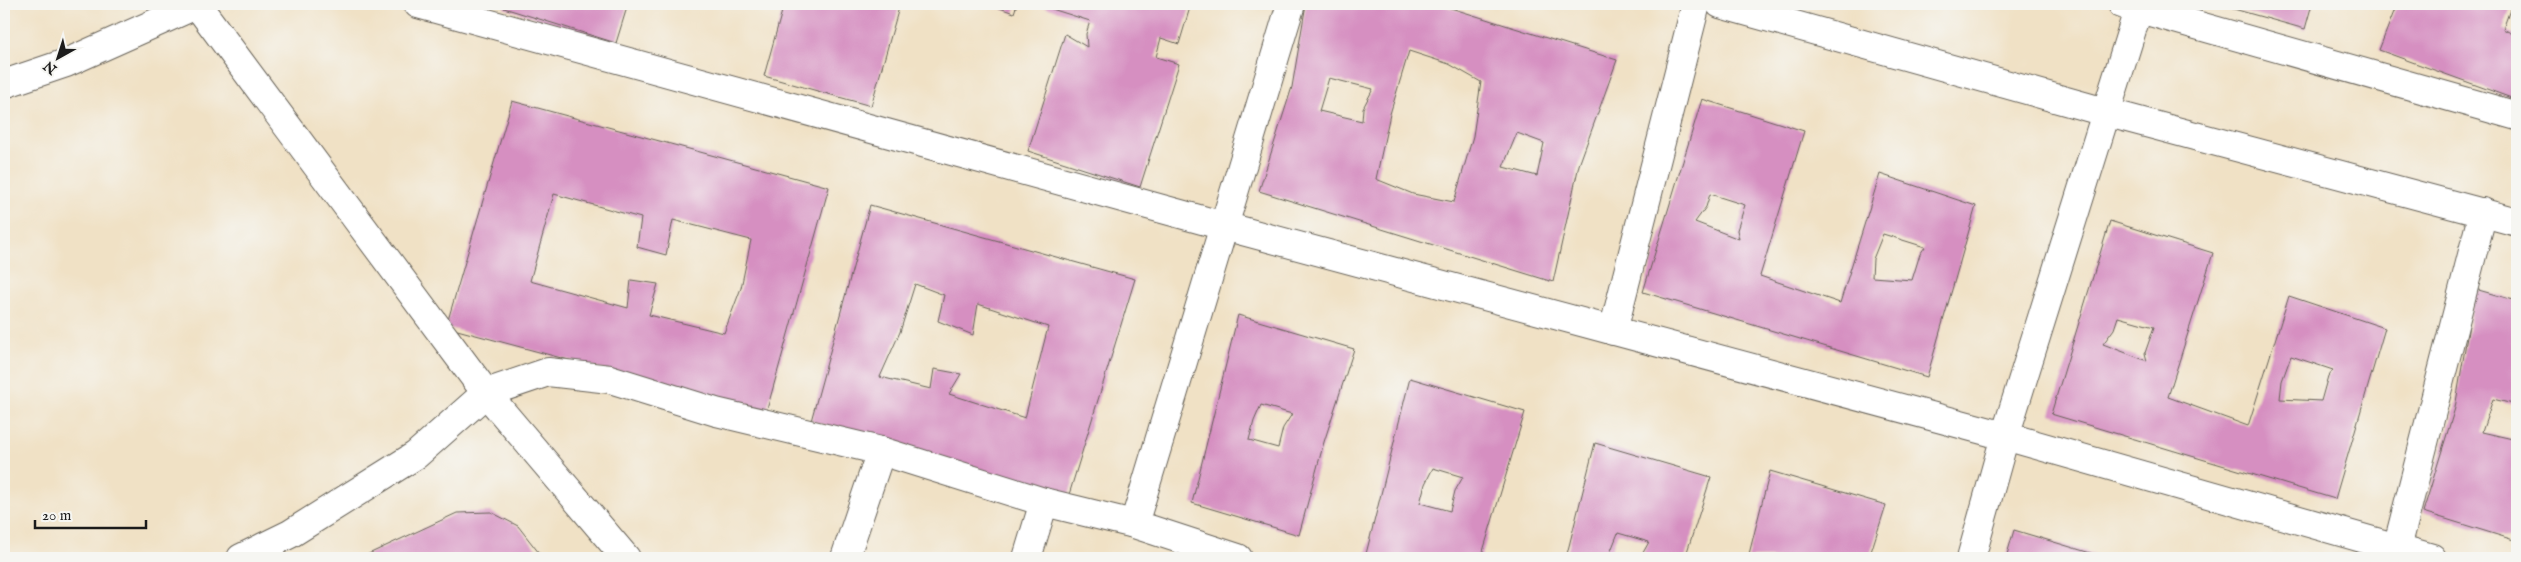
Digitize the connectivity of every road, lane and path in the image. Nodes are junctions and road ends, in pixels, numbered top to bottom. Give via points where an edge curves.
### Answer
1 (418, 4) edge
2 (1291, 4) edge
3 (1696, 4) edge
4 (1720, 4) edge
5 (198, 5) edge
6 (2134, 5) edge
7 (4, 84) edge
8 (2105, 112) junction
9 (2517, 116) edge
10 (2483, 212) junction
11 (2517, 222) edge
12 (1224, 226) junction
13 (1613, 331) junction
14 (486, 393) junction
15 (2005, 436) junction
16 (881, 451) junction
17 (1044, 502) junction
18 (1134, 524) junction
19 (2398, 548) junction
20 (1209, 554) edge
21 (241, 558) edge
22 (626, 558) edge
23 (845, 558) edge
24 (1028, 558) edge
25 (1238, 558) edge
26 (1970, 558) edge
27 (2432, 558) edge

1 - 12 street
2 - 12 street
3 - 13 street
4 - 8 street
5 - 7 street via 66,63
5 - 14 street
6 - 8 street
6 - 9 street
8 - 10 street
8 - 15 street
10 - 11 street
10 - 19 street
12 - 13 street
12 - 18 street
13 - 15 street
14 - 16 street via 548,372 610,380 716,412
14 - 21 street via 416,456 290,534
14 - 22 street
15 - 19 street
15 - 26 street
16 - 17 street
16 - 23 street
17 - 18 street
17 - 24 street
18 - 20 street
19 - 27 street
20 - 25 street

